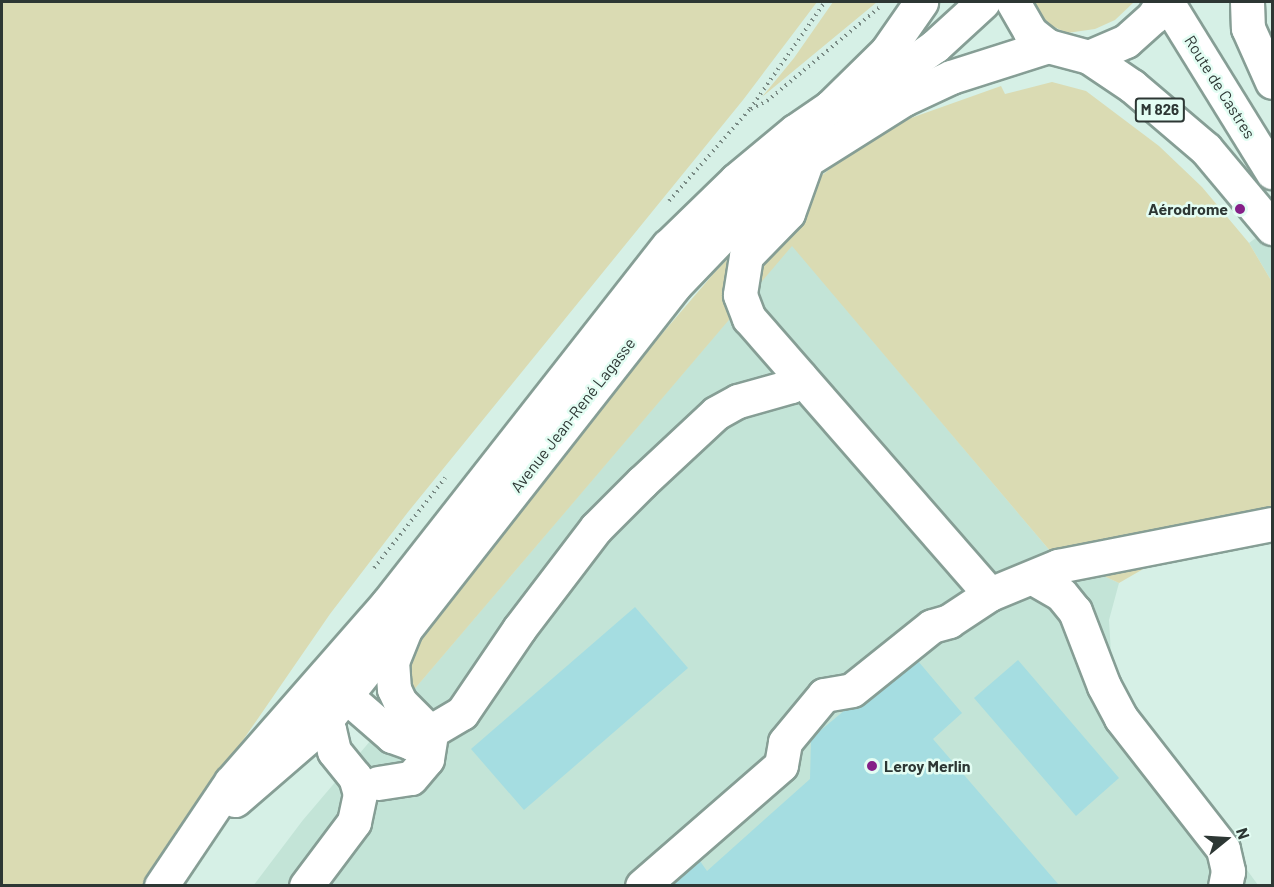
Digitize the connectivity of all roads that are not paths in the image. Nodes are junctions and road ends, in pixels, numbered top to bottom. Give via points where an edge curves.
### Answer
1 (921, 2) edge
2 (983, 2) edge
3 (1013, 2) edge
4 (1162, 2) edge
5 (1167, 2) edge
6 (1246, 2) edge
7 (1048, 46) junction
8 (1089, 57) junction
9 (1272, 82) edge
10 (830, 107) junction
11 (807, 160) junction
12 (1272, 172) edge
13 (1272, 228) edge
14 (800, 377) junction
15 (1272, 524) edge
16 (1033, 578) junction
17 (990, 594) junction
18 (406, 628) junction
19 (346, 696) junction
20 (317, 719) junction
21 (431, 733) junction
22 (378, 783) junction
23 (161, 885) edge
24 (306, 885) edge
25 (330, 885) edge
26 (642, 885) edge
27 (1225, 885) edge

1 - 10 street via 887,51
2 - 10 street via 935,46 887,80
3 - 7 street via 1030,32
4 - 8 street via 1153,17 1126,41
5 - 12 street, Route de Castres
6 - 9 street via 1251,36
7 - 8 street
7 - 11 street, Avenue Jean-René Lagasse via 926,88 862,122
8 - 13 street, M 826 via 1132,86 1206,148
10 - 20 street, Avenue Jean-René Lagasse via 736,180 668,246 387,604
11 - 14 street via 788,213 746,256 740,295 749,318
11 - 18 street, Avenue Jean-René Lagasse via 748,209 673,287
14 - 17 street
14 - 21 street via 790,386 738,401 716,413 642,482 597,528 519,629 462,713
15 - 16 street via 1058,566
16 - 17 street
16 - 27 street via 1061,594 1075,611 1121,718 1223,849 1228,871
17 - 26 street via 950,621 932,626 852,690 824,695 785,742 781,765
18 - 19 street, Avenue Jean-René Lagasse via 377,656
18 - 21 street via 392,661 394,689 400,702
19 - 20 street, Avenue Jean-René Lagasse
19 - 21 street via 392,736 411,743
20 - 22 street via 347,740 368,762
20 - 23 street, Avenue Jean-René Lagasse via 231,782
20 - 24 street via 334,751 355,777 360,808 354,822
21 - 22 street via 427,759 411,778
22 - 25 street via 377,812 369,833

